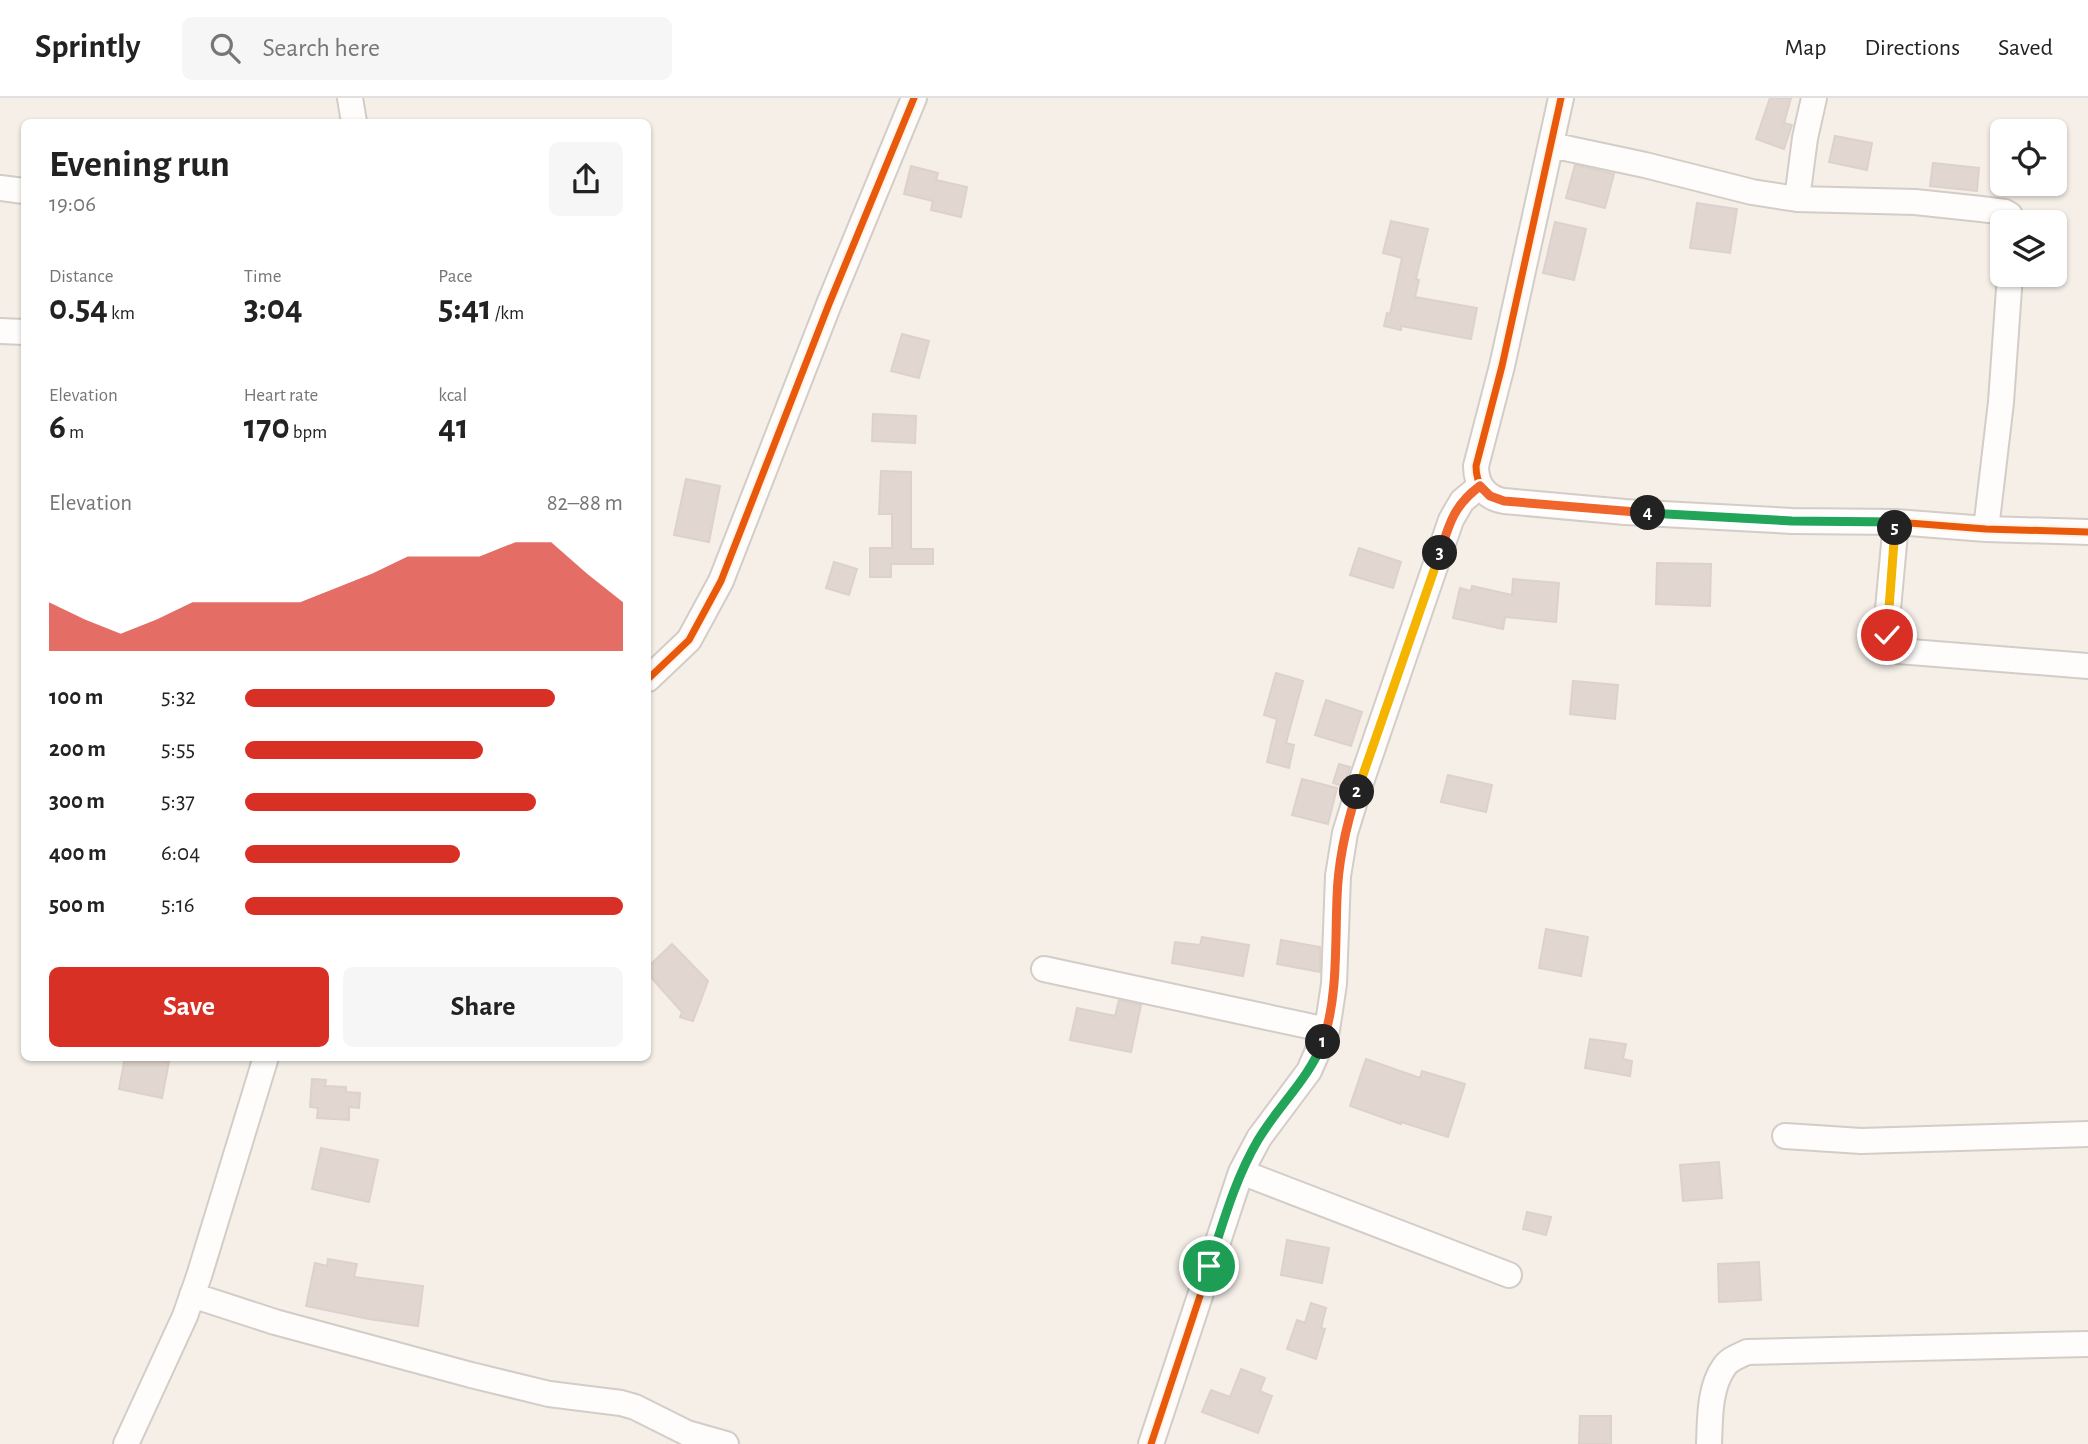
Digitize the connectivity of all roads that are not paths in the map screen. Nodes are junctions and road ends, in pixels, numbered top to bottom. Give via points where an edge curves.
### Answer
1 (350, 98) edge
2 (914, 98) edge
3 (1561, 98) edge
4 (1814, 98) edge
5 (354, 119) edge
6 (1550, 145) junction
7 (0, 188) edge
8 (21, 191) edge
9 (1797, 199) junction
10 (1990, 210) edge
11 (2009, 287) edge
12 (0, 331) edge
13 (21, 332) edge
14 (1480, 486) junction
15 (1896, 522) junction
16 (1986, 529) junction
17 (2088, 532) edge
18 (2088, 666) edge
19 (651, 676) edge
20 (1044, 969) dead end
21 (1327, 1030) junction
22 (265, 1061) edge
23 (2088, 1135) edge
24 (1785, 1136) dead end
25 (1241, 1172) junction
26 (1509, 1275) dead end
27 (192, 1295) junction
28 (2088, 1344) edge
29 (126, 1444) edge
30 (726, 1444) edge
31 (1151, 1444) edge
32 (1709, 1444) edge

1 - 5 street
2 - 19 street via 721,581 689,640
3 - 6 street
4 - 9 street
6 - 9 street
6 - 14 street via 1476,466
7 - 8 street
9 - 10 street via 1915,202
11 - 16 street
12 - 13 street
14 - 15 street via 1497,500 1567,507 1792,521
14 - 21 street via 1462,501 1451,520 1351,811 1338,876 1334,984
15 - 16 street
15 - 18 street via 1887,635 1898,651
16 - 17 street
20 - 21 street
21 - 25 street via 1309,1072 1259,1138
22 - 27 street
23 - 24 street via 1861,1141
25 - 26 street
25 - 31 street
27 - 29 street
27 - 30 street via 484,1378 549,1394 635,1406 687,1433
28 - 32 street via 1748,1352 1724,1366 1720,1375

